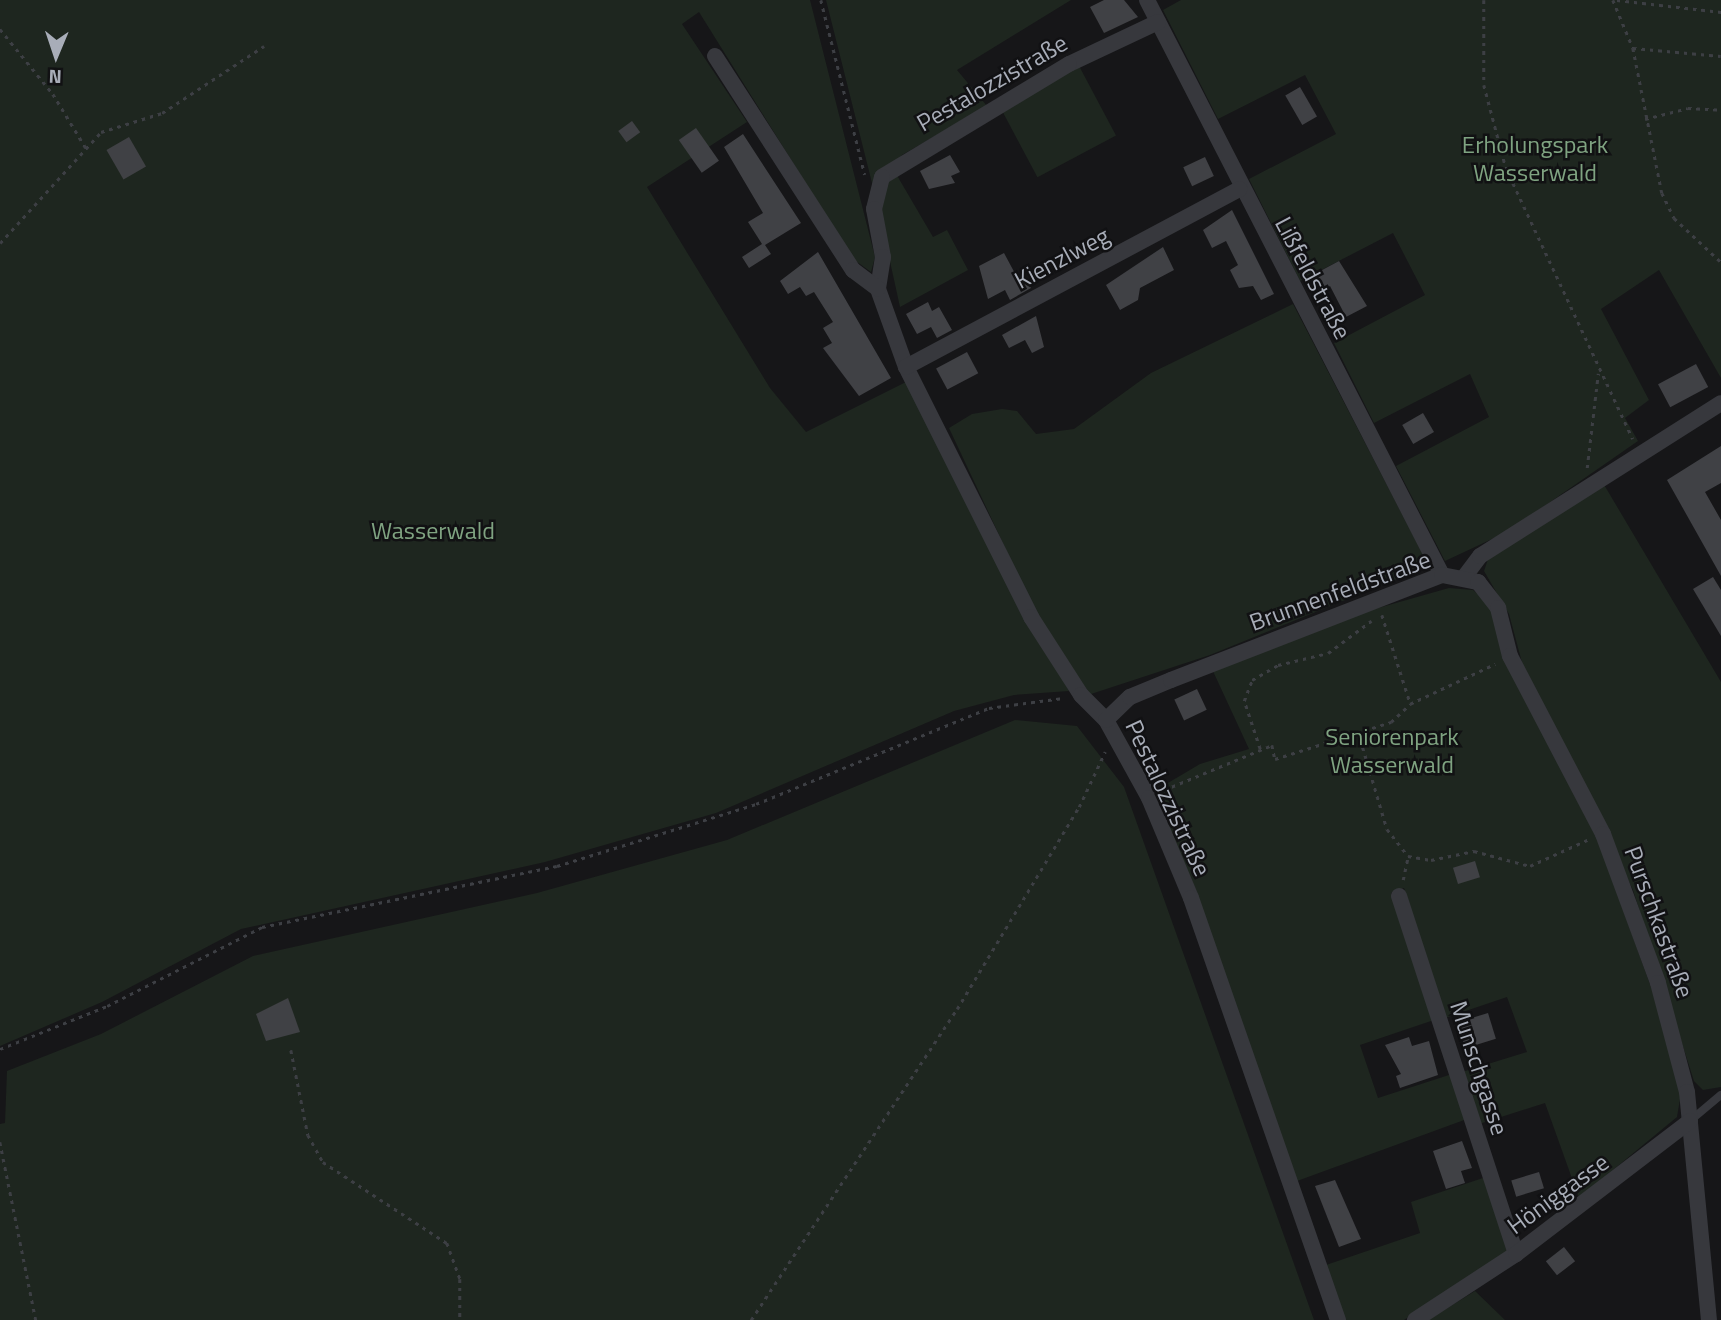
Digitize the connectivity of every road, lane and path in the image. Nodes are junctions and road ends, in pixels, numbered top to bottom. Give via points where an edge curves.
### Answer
1 (821, 0) edge
2 (1147, 0) edge
3 (1484, 0) edge
4 (1615, 0) edge
5 (1721, 12) edge
6 (1158, 22) junction
7 (0, 29) edge
8 (264, 46) dead end
9 (1633, 48) junction
10 (715, 56) dead end
11 (1721, 56) edge
12 (1721, 110) edge
13 (1645, 119) junction
14 (86, 148) junction
15 (1240, 189) junction
16 (874, 209) junction
17 (0, 243) edge
18 (1721, 262) edge
19 (878, 289) junction
20 (906, 367) junction
21 (1598, 374) junction
22 (1721, 403) edge
23 (1641, 451) junction
24 (1586, 488) junction
25 (1443, 575) junction
26 (1465, 576) junction
27 (1510, 656) junction
28 (1081, 695) junction
29 (1410, 704) junction
30 (1110, 727) junction
31 (1358, 730) junction
32 (1260, 749) junction
33 (1149, 798) junction
34 (1603, 834) junction
35 (1408, 856) junction
36 (1399, 897) joint
37 (0, 1049) edge
38 (291, 1050) dead end
39 (1721, 1095) edge
40 (1690, 1121) junction
41 (0, 1142) edge
42 (1516, 1254) junction
43 (36, 1320) edge
44 (460, 1320) edge
45 (751, 1320) edge
46 (1338, 1320) edge
47 (1415, 1320) edge
48 (1709, 1320) edge

1 - 16 path
2 - 6 street, Lißfeldstraße
3 - 21 path via 1484,85 1506,168
4 - 5 path
4 - 9 path
6 - 15 street, Lißfeldstraße
6 - 16 street, Pestalozzistraße via 1118,37 906,158 882,177
7 - 14 path via 53,94
8 - 14 path via 162,113 117,122
9 - 11 path
9 - 13 path
10 - 19 street via 853,270
12 - 13 path via 1688,108
13 - 18 path via 1674,218
14 - 17 path
15 - 20 street, Kienzlweg
15 - 25 street, Lißfeldstraße
16 - 19 street, Pestalozzistraße via 883,257
19 - 20 street, Pestalozzistraße
20 - 28 street, Pestalozzistraße via 1031,617
21 - 23 path
21 - 24 path
22 - 23 street, Brunnenfeldstraße
23 - 24 street, Brunnenfeldstraße
24 - 26 street, Brunnenfeldstraße via 1480,556
25 - 26 street, Brunnenfeldstraße
25 - 30 street, Brunnenfeldstraße via 1130,697
26 - 27 street, Purschkastraße via 1490,595
27 - 29 path
27 - 34 street, Purschkastraße
28 - 30 street, Pestalozzistraße
28 - 37 path via 989,708 744,808 570,862 262,927 107,1006
29 - 31 path via 1391,722
29 - 32 path via 1382,615 1328,653 1278,665 1252,680 1244,701
30 - 33 street, Pestalozzistraße
30 - 45 path via 1079,807 957,1009
31 - 32 path via 1276,759 1272,745
31 - 35 path via 1387,829
32 - 33 path
33 - 46 street, Pestalozzistraße via 1200,924
34 - 35 path via 1530,866 1474,851 1431,860
34 - 40 street, Purschkastraße via 1658,983 1680,1057
35 - 36 path
36 - 42 street, Munschgasse
38 - 44 path via 308,1135 323,1162 447,1243 460,1279
39 - 40 lane, Höniggasse
40 - 42 street, Höniggasse
40 - 48 street, Purschkastraße
41 - 43 path
42 - 47 street, Höniggasse

